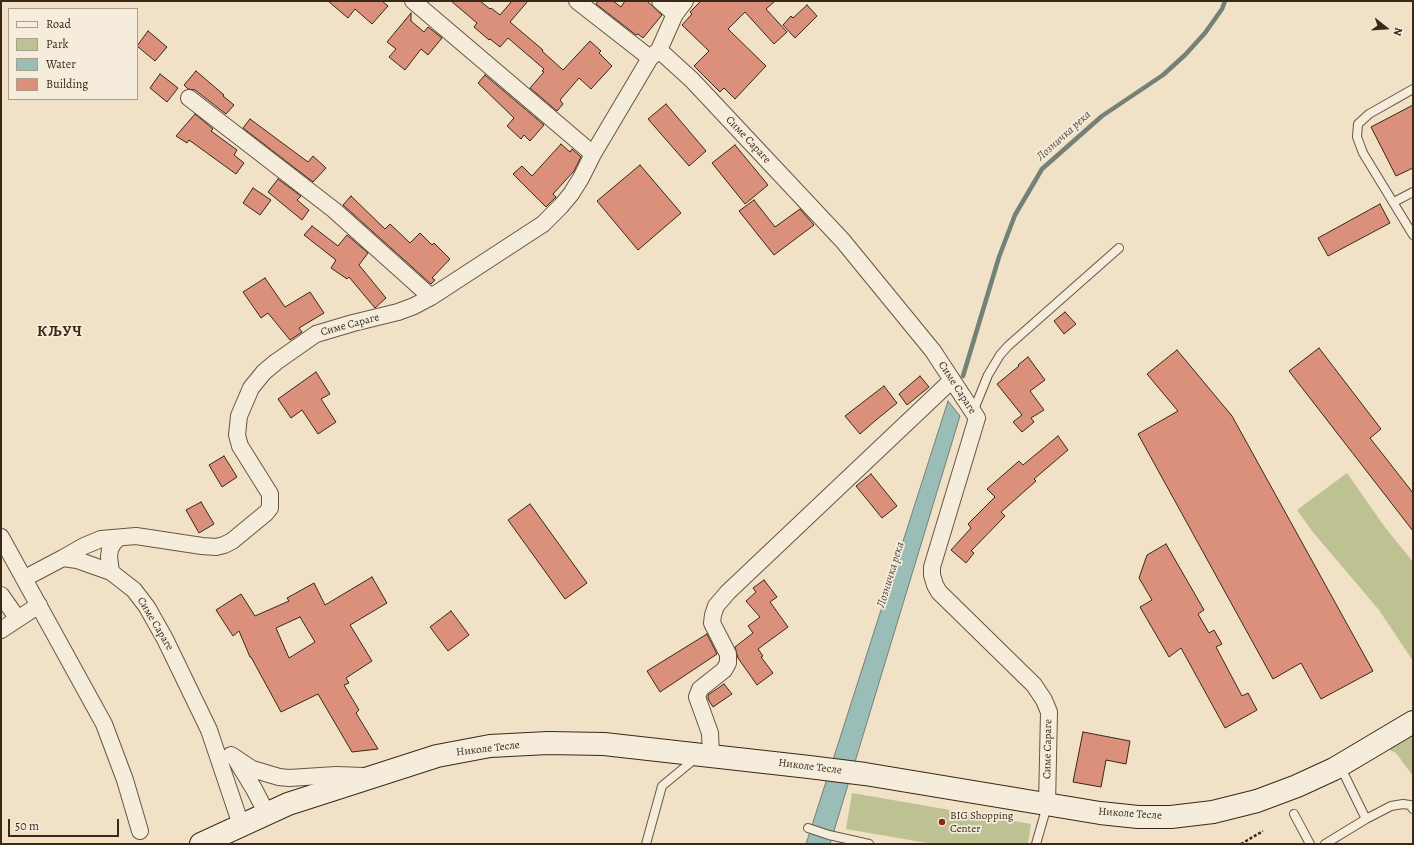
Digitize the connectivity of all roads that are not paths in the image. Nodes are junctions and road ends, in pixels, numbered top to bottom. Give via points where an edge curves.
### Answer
1 (413, 1) edge
2 (577, 1) edge
3 (660, 1) edge
4 (685, 1) edge
5 (675, 14) junction
6 (654, 54) junction
7 (1413, 88) edge
8 (189, 98) dead end
9 (592, 154) junction
10 (1413, 192) edge
11 (1394, 202) junction
12 (1413, 235) edge
13 (1119, 248) dead end
14 (431, 297) junction
15 (952, 380) junction
16 (973, 412) junction
17 (1, 537) edge
18 (119, 538) junction
19 (63, 558) junction
20 (112, 572) junction
21 (25, 578) junction
22 (1, 595) edge
23 (39, 605) junction
24 (18, 619) junction
25 (1, 630) edge
26 (1413, 722) edge
27 (210, 730) junction
28 (232, 755) junction
29 (705, 755) junction
30 (1340, 765) junction
31 (370, 777) junction
32 (1047, 805) junction
33 (1413, 809) edge
34 (266, 814) junction
35 (1294, 814) dead end
36 (1366, 819) junction
37 (241, 825) junction
38 (808, 828) dead end
39 (140, 831) dead end
40 (201, 844) edge
41 (646, 844) edge
42 (864, 844) edge
43 (1036, 844) edge
44 (1310, 844) edge
45 (1325, 844) edge

1 - 9 street
2 - 6 street
3 - 5 street
4 - 5 street, Симе Сараге
5 - 6 street, Симе Сараге
6 - 9 street, Симе Сараге
6 - 15 street, Симе Сараге via 692,80 843,241 933,351
7 - 11 lane via 1369,114 1358,124 1357,137
8 - 14 street via 334,210
9 - 14 street, Симе Сараге via 571,194 543,224
10 - 11 lane
11 - 12 lane
13 - 16 lane via 1008,346 988,374
14 - 18 street, Симе Сараге via 398,312 316,334 264,372 251,388 239,416 237,435 240,446 270,494 270,508 232,541 216,547 136,536
15 - 16 street, Симе Сараге
15 - 29 street via 716,606 712,623 728,654 728,663 724,670 700,689 697,697 710,733
16 - 32 street, Симе Сараге via 977,418 932,567 932,575 939,592 1034,685 1044,700 1049,712
17 - 21 street
18 - 19 street, Симе Сараге via 101,539
18 - 20 street via 110,549
19 - 20 street, Симе Сараге
19 - 21 street, Симе Сараге
20 - 27 street, Симе Сараге via 134,590 147,607
21 - 23 street
22 - 24 street
23 - 24 street
23 - 39 street via 104,724 126,780
24 - 25 street
26 - 30 street, Николе Тесле
27 - 28 street
27 - 37 street
28 - 31 street via 252,769 279,777
28 - 34 street via 243,770
29 - 31 street, Николе Тесле via 604,744 490,746 437,756
29 - 32 street, Николе Тесле via 865,774
29 - 41 lane via 662,786
30 - 32 street, Николе Тесле via 1297,786 1257,801 1213,812 1171,817 1138,817
30 - 36 lane
31 - 34 street, Николе Тесле via 288,804
32 - 43 lane
33 - 36 lane via 1410,805 1403,804 1391,806
34 - 37 street, Николе Тесле
35 - 44 lane
36 - 45 lane
37 - 40 street, Николе Тесле
38 - 42 lane

